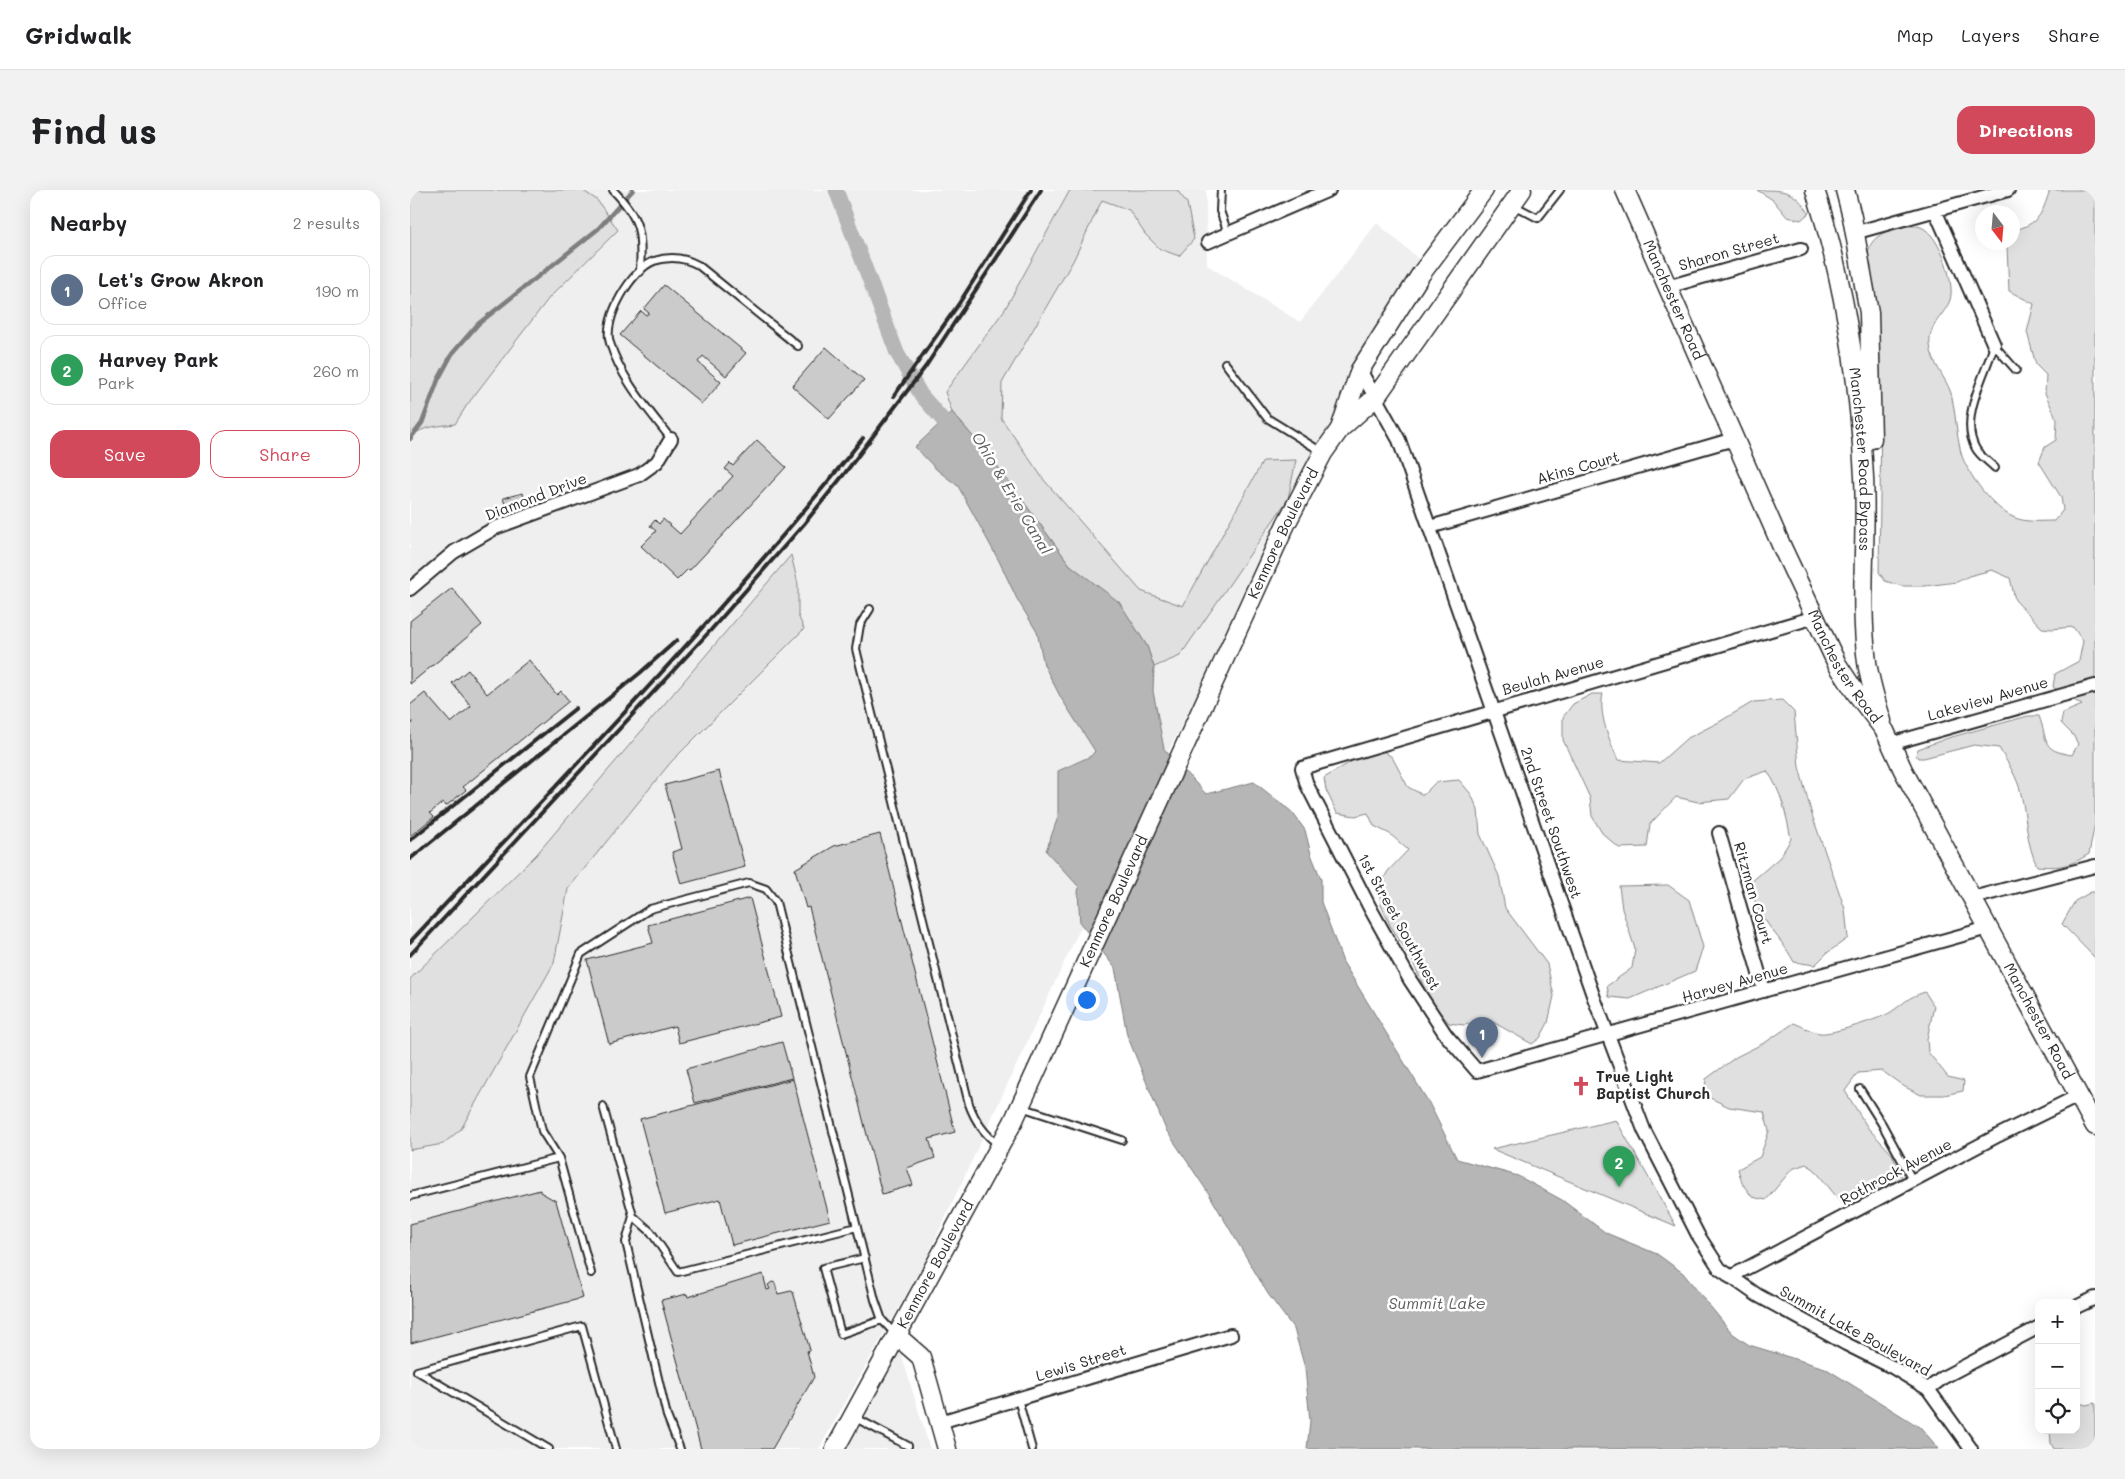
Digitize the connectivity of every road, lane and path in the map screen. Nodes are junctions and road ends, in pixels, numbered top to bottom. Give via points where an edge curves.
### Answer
1 (1221, 190) edge
2 (1329, 190) edge
3 (1484, 190) edge
4 (1560, 190) edge
5 (1625, 190) edge
6 (1815, 190) edge
7 (1845, 190) edge
8 (2008, 190) edge
9 (614, 191) edge
10 (1517, 197) edge
11 (1935, 210) junction
12 (1228, 233) junction
13 (1854, 233) junction
14 (1208, 242) dead end
15 (1801, 249) dead end
16 (640, 272) junction
17 (1667, 287) junction
18 (1994, 345) junction
19 (798, 346) dead end
20 (1225, 363) dead end
21 (1360, 370) junction
22 (2016, 370) dead end
23 (1376, 397) junction
24 (1340, 429) junction
25 (671, 438) joint
26 (1734, 439) junction
27 (1323, 453) junction
28 (1995, 468) dead end
29 (1864, 479) junction
30 (1430, 527) junction
31 (410, 589) edge
32 (870, 609) dead end
33 (1815, 617) junction
34 (2095, 686) edge
35 (1494, 710) junction
36 (1888, 738) junction
37 (1302, 768) joint
38 (1719, 833) dead end
39 (2095, 866) edge
40 (1972, 898) junction
41 (1988, 928) junction
42 (1764, 991) junction
43 (1608, 1035) junction
44 (1490, 1068) joint
45 (1860, 1089) dead end
46 (2078, 1096) junction
47 (602, 1106) dead end
48 (1020, 1106) junction
49 (2095, 1126) edge
50 (1122, 1140) dead end
51 (1000, 1146) junction
52 (560, 1158) junction
53 (1913, 1181) junction
54 (410, 1196) edge
55 (633, 1216) junction
56 (857, 1227) junction
57 (865, 1258) junction
58 (591, 1273) dead end
59 (1730, 1277) junction
60 (2095, 1298) edge
61 (2080, 1306) edge
62 (882, 1320) junction
63 (2035, 1329) edge
64 (1231, 1335) dead end
65 (897, 1336) junction
66 (1928, 1389) junction
67 (1018, 1399) junction
68 (852, 1416) junction
69 (940, 1422) junction
70 (908, 1446) dead end
71 (550, 1449) edge
72 (616, 1449) edge
73 (680, 1449) edge
74 (835, 1449) edge
75 (947, 1449) edge
76 (1032, 1449) edge
77 (1971, 1449) edge

1 - 12 lane via 1220,211
2 - 12 street
3 - 21 main road, Kenmore Boulevard via 1421,274
4 - 10 lane via 1538,218
5 - 17 main road, Manchester Road
6 - 29 main road, Manchester Road Bypass via 1849,330
7 - 13 main road
8 - 11 street
9 - 16 lane via 632,212 638,225
10 - 23 main road, Kenmore Boulevard
11 - 13 street
11 - 18 street
12 - 14 street
13 - 29 main road via 1867,299 1871,365 1872,441
15 - 17 street, Sharon Street
16 - 19 lane via 648,264 662,259 689,260
16 - 25 lane via 616,303 607,332 633,389
17 - 26 main road, Manchester Road
18 - 22 lane
18 - 28 lane via 1974,399 1971,420 1976,449
20 - 27 lane via 1267,418
21 - 23 street, 2nd Street Southwest
21 - 24 main road, Kenmore Boulevard
23 - 24 main road, Kenmore Boulevard
23 - 30 street, 2nd Street Southwest via 1399,440
24 - 27 main road, Kenmore Boulevard
25 - 31 street, Diamond Drive via 657,462 640,475 496,528 454,552
26 - 30 street, Akins Court
26 - 33 main road, Manchester Road
27 - 48 main road, Kenmore Boulevard via 1286,524
29 - 36 main road, Manchester Road Bypass via 1862,579 1865,642 1870,681
30 - 35 street, 2nd Street Southwest
32 - 51 lane via 860,625 856,649 872,717 969,1104 987,1136
33 - 35 street, Beulah Avenue
33 - 36 main road, Manchester Road via 1843,675
34 - 36 street, Lakeview Avenue
35 - 37 street, Beulah Avenue
35 - 43 street, 2nd Street Southwest
36 - 40 main road, Manchester Road
37 - 44 street, 1st Street Southwest via 1307,785 1410,980 1446,1035 1477,1071
38 - 42 street, Ritzman Court
39 - 40 street
40 - 41 main road, Manchester Road
41 - 42 street, Harvey Avenue
41 - 46 main road, Manchester Road
42 - 43 street, Harvey Avenue
43 - 44 street, Harvey Avenue
43 - 59 street, 2nd Street Southwest via 1644,1130 1676,1196 1720,1269
45 - 53 lane
46 - 49 main road, Manchester Road
46 - 53 street, Rothrock Avenue
47 - 55 lane
48 - 50 lane
48 - 51 main road, Kenmore Boulevard
51 - 65 main road, Kenmore Boulevard
52 - 54 lane
52 - 56 lane via 542,1131 530,1077 581,954 650,910 749,883 766,889 776,902
52 - 58 lane
53 - 59 street, Rothrock Avenue
55 - 56 lane via 651,1232 678,1272
55 - 73 lane via 626,1242 667,1416
56 - 57 lane
57 - 62 lane
57 - 62 lane via 823,1268 842,1334
59 - 66 street, Summit Lake Boulevard
60 - 61 street
62 - 65 lane
63 - 66 street via 1944,1377
64 - 67 street, Lewis Street
65 - 68 main road, Kenmore Boulevard
65 - 69 main road via 921,1357
66 - 77 street, Summit Lake Boulevard
67 - 69 street, Lewis Street
67 - 76 lane
68 - 70 lane
68 - 74 main road, Kenmore Boulevard
69 - 75 main road
71 - 72 lane via 417,1372 582,1326

